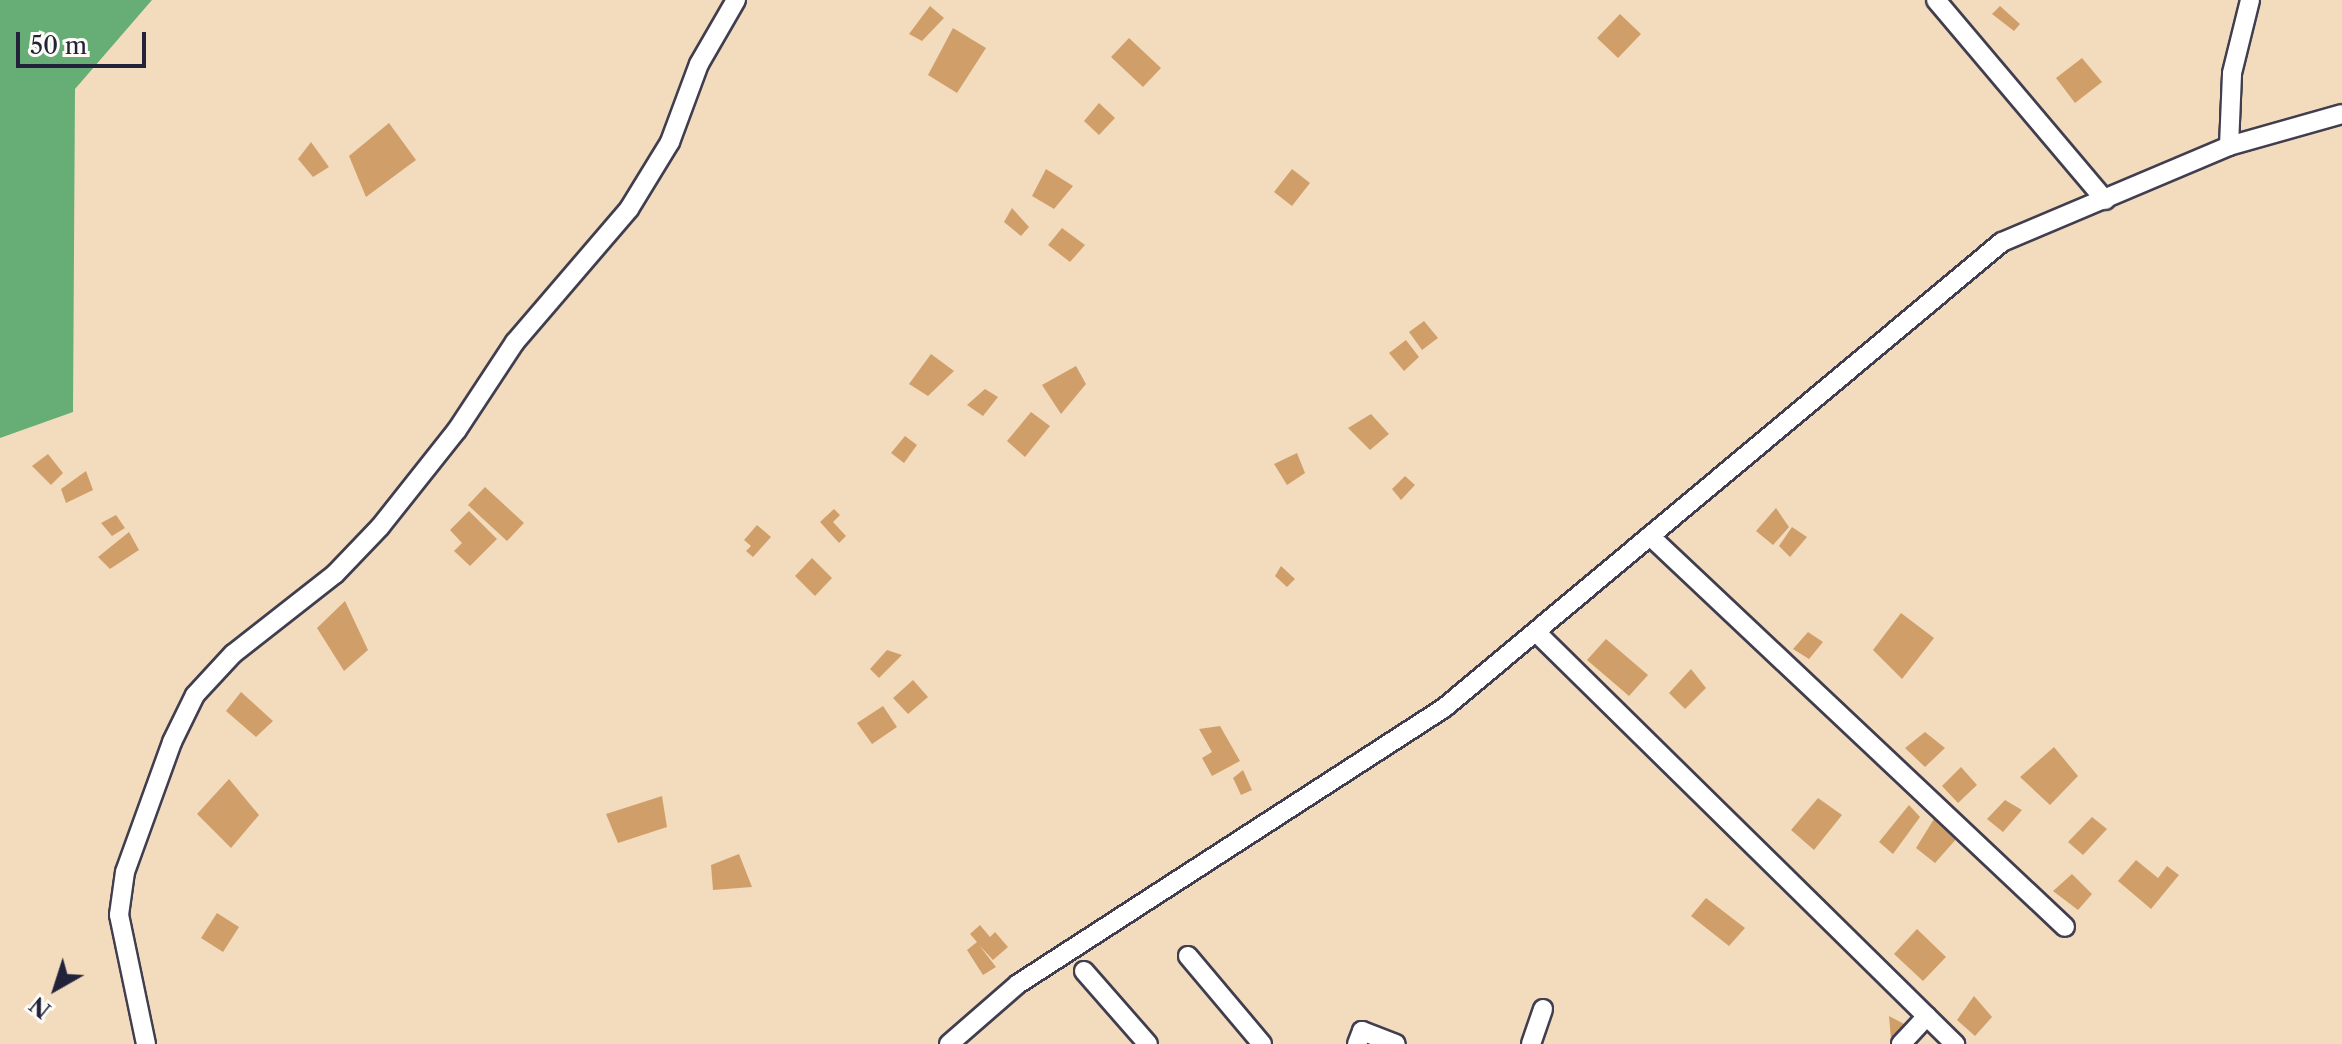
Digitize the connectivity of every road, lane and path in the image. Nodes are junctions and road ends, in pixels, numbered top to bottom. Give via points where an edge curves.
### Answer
1 (736, 0) edge
2 (1936, 0) edge
3 (2250, 0) edge
4 (2342, 114) edge
5 (2229, 146) junction
6 (2105, 200) junction
7 (1650, 536) junction
8 (1536, 632) junction
9 (2065, 927) dead end
10 (1188, 956) dead end
11 (1084, 971) dead end
12 (1543, 1009) dead end
13 (1927, 1016) junction
14 (146, 1044) edge
15 (949, 1044) edge
16 (1148, 1044) edge
17 (1262, 1044) edge
18 (1357, 1044) edge
19 (1396, 1044) edge
20 (1531, 1044) edge
21 (1901, 1044) edge
22 (1955, 1044) edge

1 - 14 street via 699,64 670,142 629,209 515,342 457,430 335,574 233,654 195,695 172,742 125,872 121,900 119,915
2 - 6 street
3 - 5 street via 2232,73
4 - 5 street
5 - 6 street
6 - 7 street via 2002,242
7 - 8 street
7 - 9 street
8 - 13 street
8 - 15 street via 1444,708 1018,984
10 - 17 street
11 - 16 street
12 - 20 street
13 - 21 street
13 - 22 street
18 - 19 street via 1362,1031

